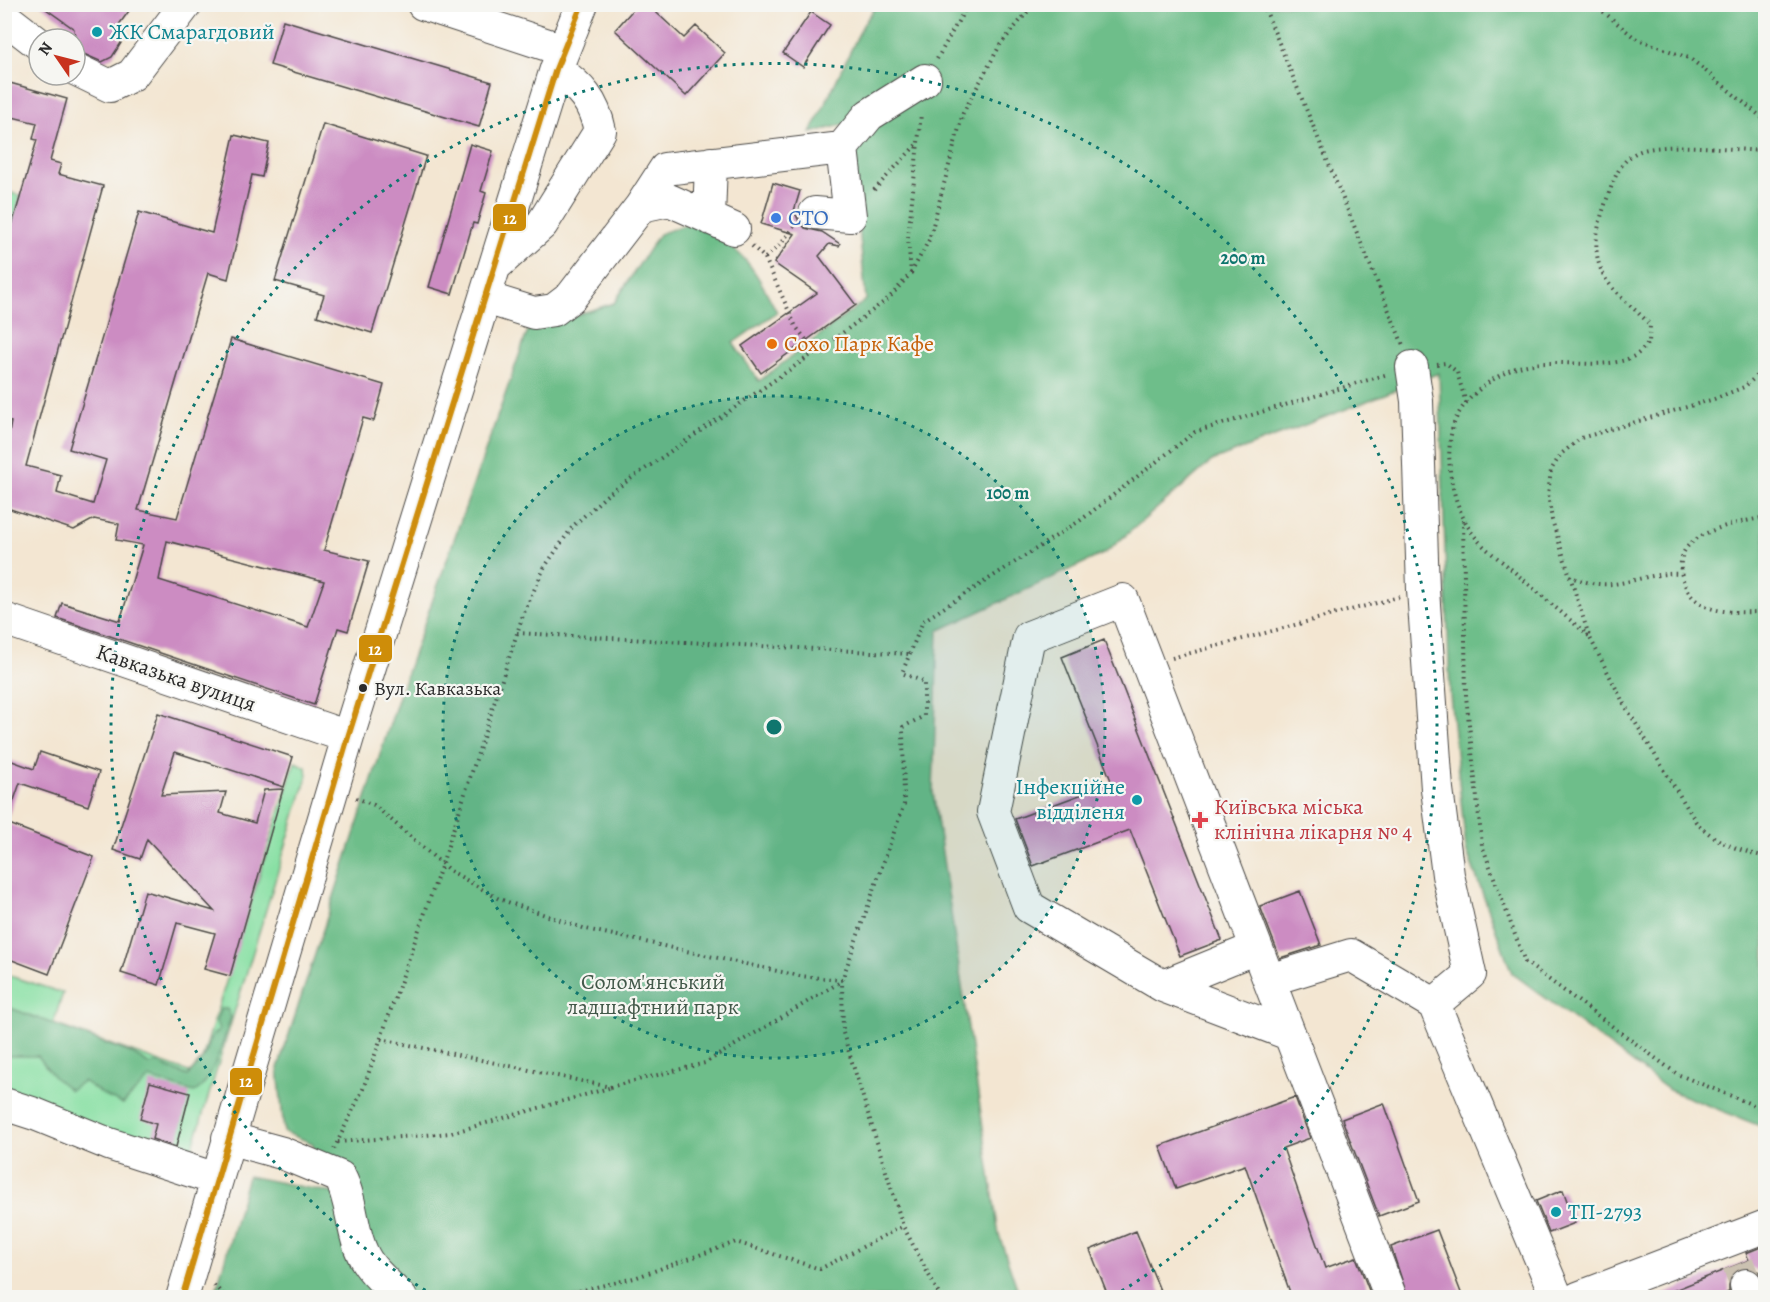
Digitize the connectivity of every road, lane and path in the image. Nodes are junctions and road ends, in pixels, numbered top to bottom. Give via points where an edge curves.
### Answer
1 (186, 4) edge
2 (423, 4) edge
3 (582, 4) edge
4 (968, 4) edge
5 (1002, 4) edge
6 (1034, 4) edge
7 (1263, 4) edge
8 (1594, 4) edge
9 (1030, 8) junction
10 (4, 17) edge
11 (27, 35) edge
12 (560, 60) junction
13 (87, 75) edge
14 (925, 80) junction
15 (1766, 121) edge
16 (916, 144) junction
17 (842, 148) junction
18 (1766, 151) edge
19 (711, 163) junction
20 (641, 206) junction
21 (815, 213) joint
22 (850, 216) junction
23 (722, 223) junction
24 (765, 258) junction
25 (494, 267) junction
26 (911, 273) junction
27 (486, 298) junction
28 (816, 352) junction
29 (1412, 367) junction
30 (1766, 368) edge
31 (1466, 403) junction
32 (1766, 517) edge
33 (1463, 519) junction
34 (1681, 574) junction
35 (1569, 576) junction
36 (1423, 590) junction
37 (1766, 612) edge
38 (4, 620) edge
39 (517, 633) junction
40 (1589, 636) junction
41 (910, 654) dead end
42 (1148, 664) junction
43 (348, 736) junction
44 (349, 796) dead end
45 (1766, 857) edge
46 (442, 864) junction
47 (1256, 948) junction
48 (842, 980) junction
49 (1269, 980) junction
50 (1163, 986) junction
51 (1434, 1004) junction
52 (1289, 1034) junction
53 (381, 1039) junction
54 (610, 1088) junction
55 (4, 1104) edge
56 (1766, 1110) edge
57 (228, 1138) junction
58 (338, 1142) junction
59 (323, 1171) junction
60 (216, 1179) junction
61 (903, 1226) junction
62 (1766, 1226) edge
63 (1741, 1272) edge
64 (212, 1283) dead end
65 (1557, 1296) edge
66 (182, 1298) edge
67 (226, 1298) edge
68 (400, 1298) edge
69 (550, 1298) edge
70 (941, 1298) edge
71 (1391, 1298) edge

1 - 13 street via 132,75 110,86
2 - 12 street
3 - 12 street
4 - 14 path
5 - 9 path
6 - 9 path
7 - 29 path
8 - 15 path via 1635,38 1691,59
9 - 26 path via 1000,45 963,113 929,240
10 - 11 street
12 - 25 street
12 - 25 street via 596,109 600,130 542,224
14 - 16 path
14 - 17 street via 869,115
16 - 22 path
16 - 26 path via 908,238
17 - 19 street
17 - 22 street
18 - 31 path via 1660,147 1638,152 1620,166 1600,217 1594,247 1601,269 1616,293 1650,325 1649,342 1636,356 1610,362 1520,367 1491,380
19 - 20 street via 664,169
19 - 23 street
20 - 23 street via 669,200
20 - 27 street via 571,297 554,310 534,313
21 - 22 street
21 - 24 path via 802,214 781,244
23 - 24 path
24 - 28 path via 796,327
25 - 27 street
26 - 28 path via 889,298
27 - 43 street
28 - 39 path via 607,495 573,526 544,568
29 - 31 path via 1446,363 1457,372
29 - 36 street via 1418,401
30 - 35 path via 1744,387 1608,428 1581,438 1561,454 1551,470 1548,494
31 - 33 path via 1452,429 1450,459
32 - 34 path via 1705,534 1688,546 1681,558
33 - 40 path via 1477,540
33 - 56 path via 1466,696 1482,845 1526,962 1677,1074
34 - 35 path via 1666,573 1635,582 1602,585
34 - 37 path via 1687,590 1701,606 1723,613
35 - 40 path
36 - 42 path
36 - 51 street via 1437,789 1448,875 1470,974
38 - 43 street, Кавказька вулиця
39 - 41 path
39 - 46 path
40 - 45 path via 1624,704 1696,822 1709,836 1733,849
42 - 47 street
42 - 50 street via 1123,600 1029,637 993,812 1029,907
43 - 57 street
44 - 46 path via 374,805
46 - 48 path via 499,899 586,929 800,976
46 - 53 path
47 - 49 street
47 - 50 street
48 - 54 path via 705,1063
48 - 61 path via 843,1033
49 - 51 street via 1351,955
49 - 52 street
50 - 52 street
51 - 65 street
52 - 71 street
53 - 54 path
53 - 58 path
54 - 58 path via 451,1133
55 - 60 street via 151,1160
57 - 59 street via 282,1153
57 - 60 street
58 - 59 path
59 - 68 street via 340,1177 350,1196 354,1227 367,1263
60 - 66 street
61 - 69 path via 820,1269 736,1242 634,1278
61 - 70 path
62 - 63 street
63 - 65 street
64 - 67 path

